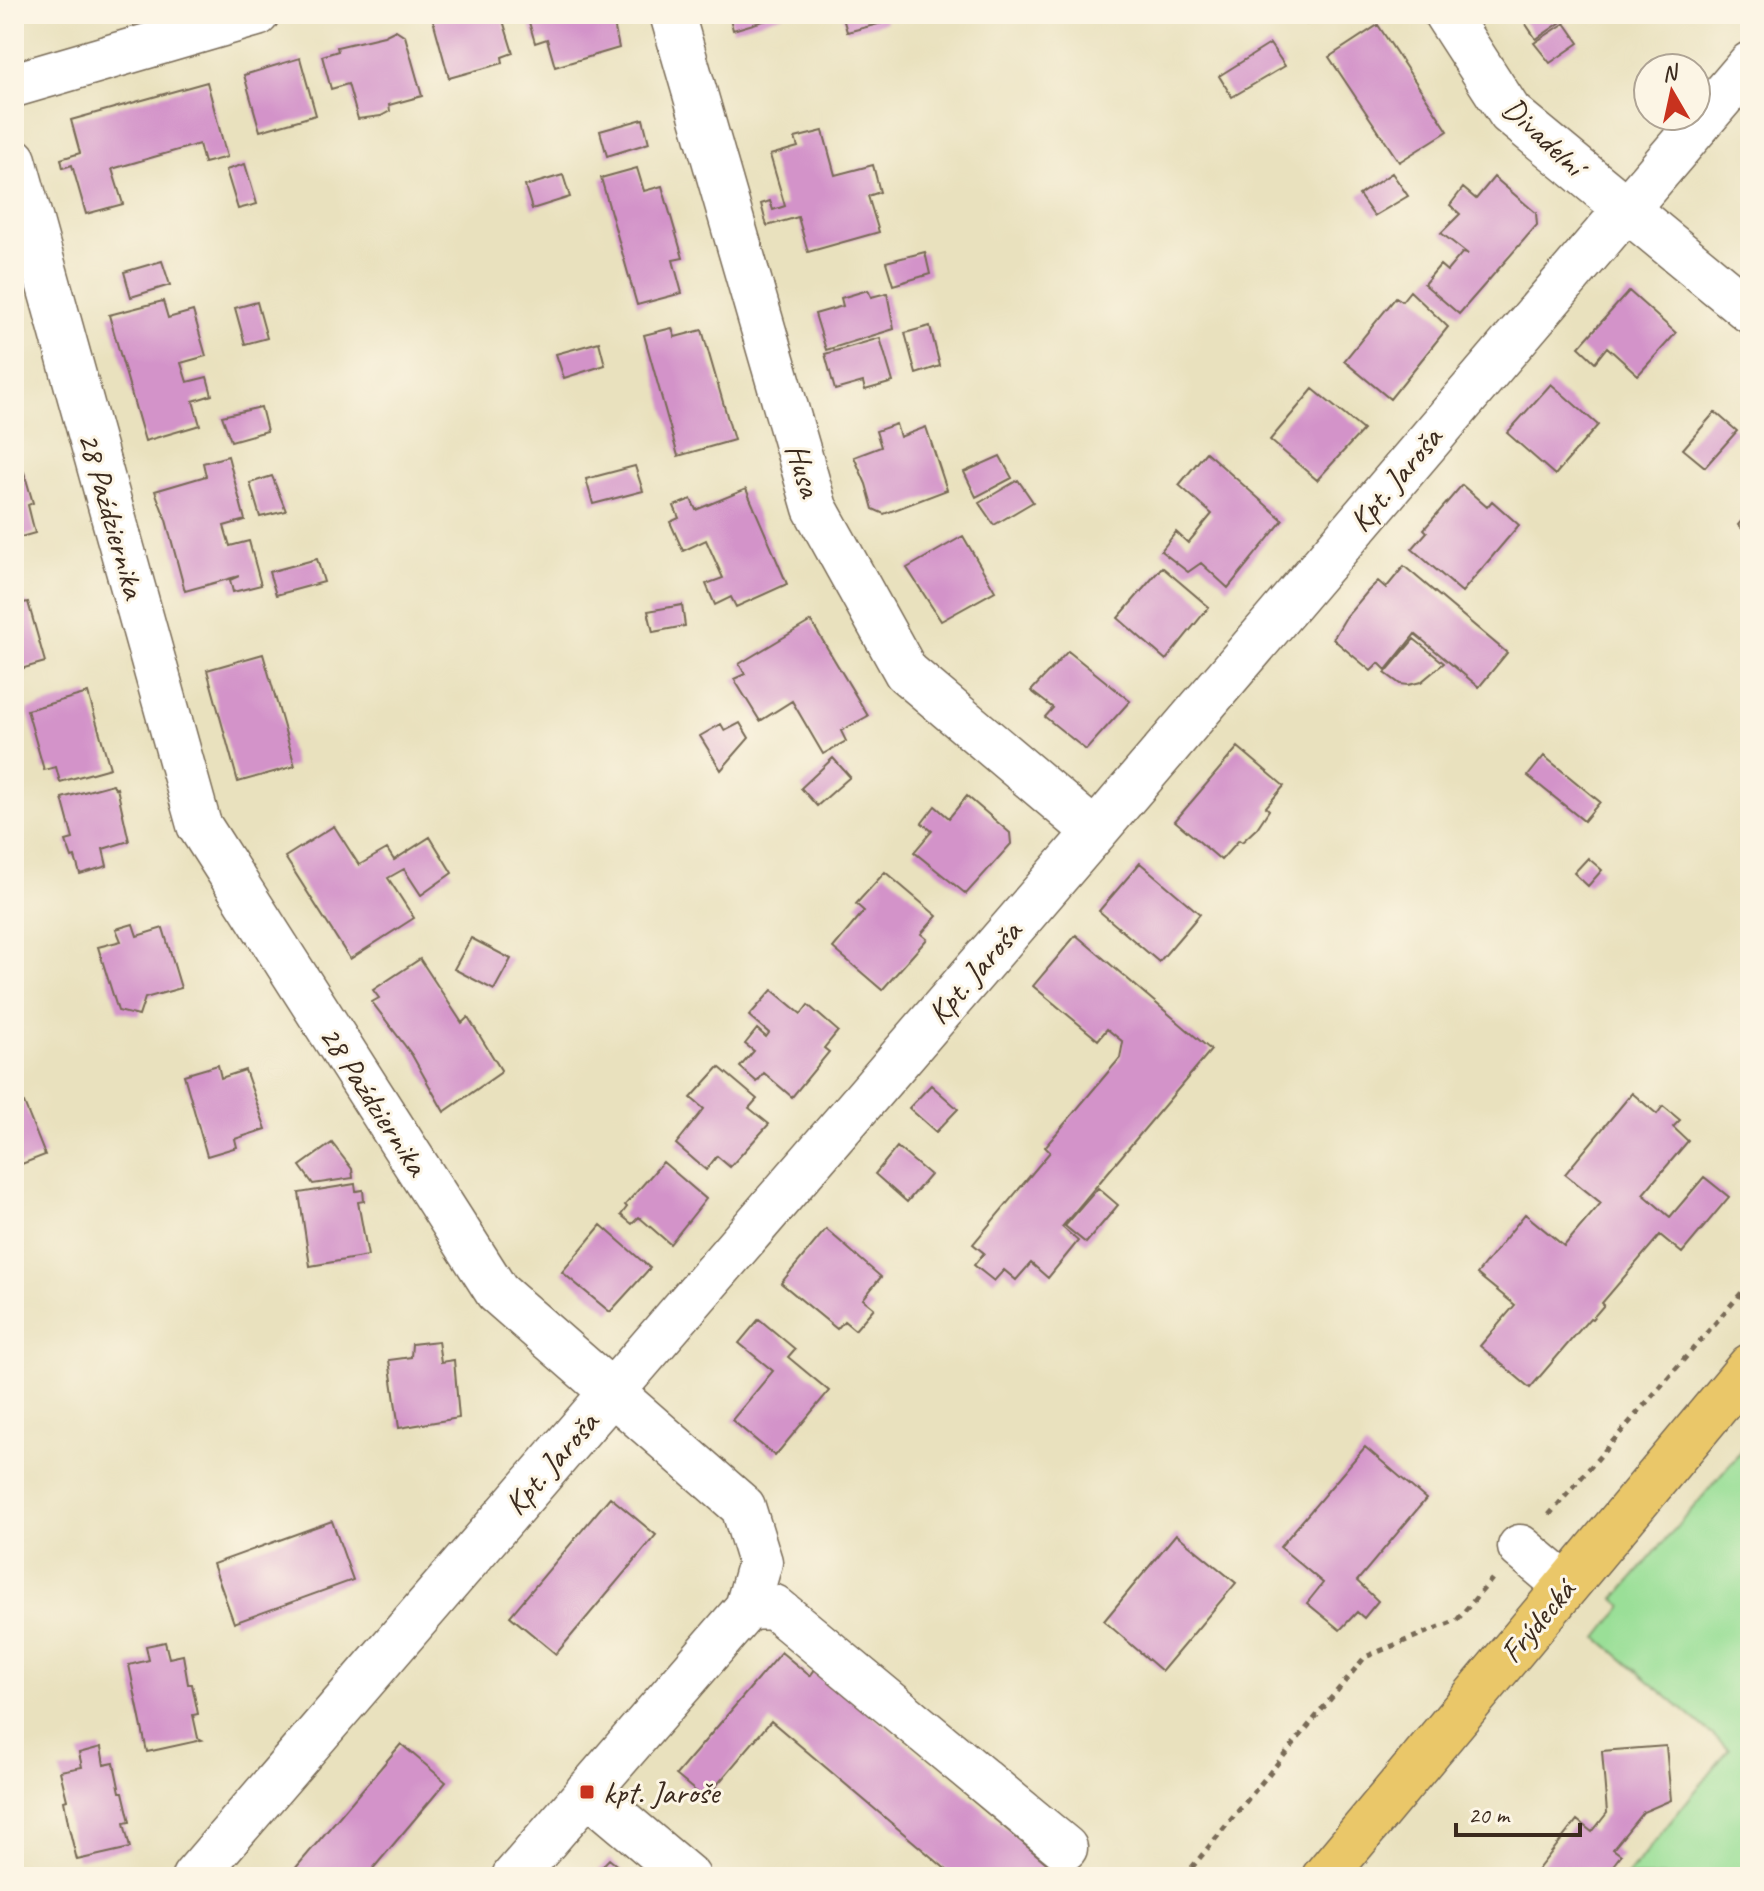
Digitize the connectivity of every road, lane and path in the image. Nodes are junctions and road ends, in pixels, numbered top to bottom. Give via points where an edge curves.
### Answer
1 (257, 14) edge
2 (672, 14) edge
3 (1446, 14) edge
4 (1750, 64) edge
5 (14, 85) edge
6 (14, 160) edge
7 (1626, 207) junction
8 (1750, 311) edge
9 (1095, 832) junction
10 (1750, 1283) edge
11 (1750, 1366) edge
12 (612, 1392) junction
13 (1520, 1547) junction
14 (1566, 1586) junction
15 (747, 1608) junction
16 (587, 1792) junction
17 (1065, 1848) dead end
18 (194, 1877) edge
19 (514, 1877) edge
20 (688, 1877) edge
21 (1184, 1877) edge
22 (1324, 1877) edge

1 - 5 street
2 - 9 street, Husa via 815,508 906,672
3 - 7 street, Divadelní via 1510,113
4 - 7 street, Kpt. Jaroša
6 - 12 street, 28 Października via 199,825 497,1292
7 - 8 street, Divadelní
7 - 9 street, Kpt. Jaroša
9 - 12 street, Kpt. Jaroša
10 - 13 path
11 - 14 main road, Frýdecká
12 - 15 street, 28 Października via 743,1507 760,1562
12 - 18 street, Kpt. Jaroša
13 - 14 street
13 - 21 path via 1457,1620 1365,1657
14 - 22 main road, Frýdecká
15 - 16 street, 28 Października
15 - 17 street via 774,1607
16 - 19 street, 28 Października
16 - 20 street

